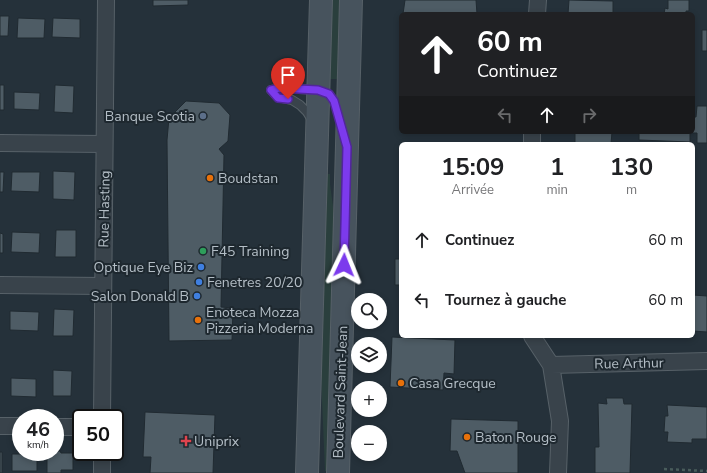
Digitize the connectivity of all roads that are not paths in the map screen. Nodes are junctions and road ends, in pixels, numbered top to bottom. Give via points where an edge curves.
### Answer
1 (106, 0) edge
2 (321, 0) edge
3 (351, 0) edge
4 (538, 0) edge
5 (537, 12) edge
6 (318, 90) junction
7 (317, 132) junction
8 (0, 143) edge
9 (104, 144) junction
10 (347, 147) junction
11 (0, 285) edge
12 (103, 286) junction
13 (533, 338) edge
14 (707, 361) edge
15 (551, 365) junction
16 (102, 409) edge
17 (0, 426) edge
18 (12, 426) edge
19 (102, 461) edge
20 (102, 473) edge
21 (307, 473) edge
22 (338, 473) edge
23 (558, 473) edge

1 - 9 street, Rue Hasting
2 - 6 main road
3 - 10 main road, Boulevard Saint-Jean
4 - 5 street
6 - 7 main road
6 - 7 lane via 271,90 278,98 292,100 300,105 311,118
6 - 10 main road via 333,98
7 - 21 main road
8 - 9 street
9 - 12 street, Rue Hasting
10 - 22 main road, Boulevard Saint-Jean
11 - 12 street
12 - 16 street, Rue Hasting
13 - 15 street
14 - 15 street, Rue Arthur
15 - 23 street via 560,421
17 - 18 street
19 - 20 street

